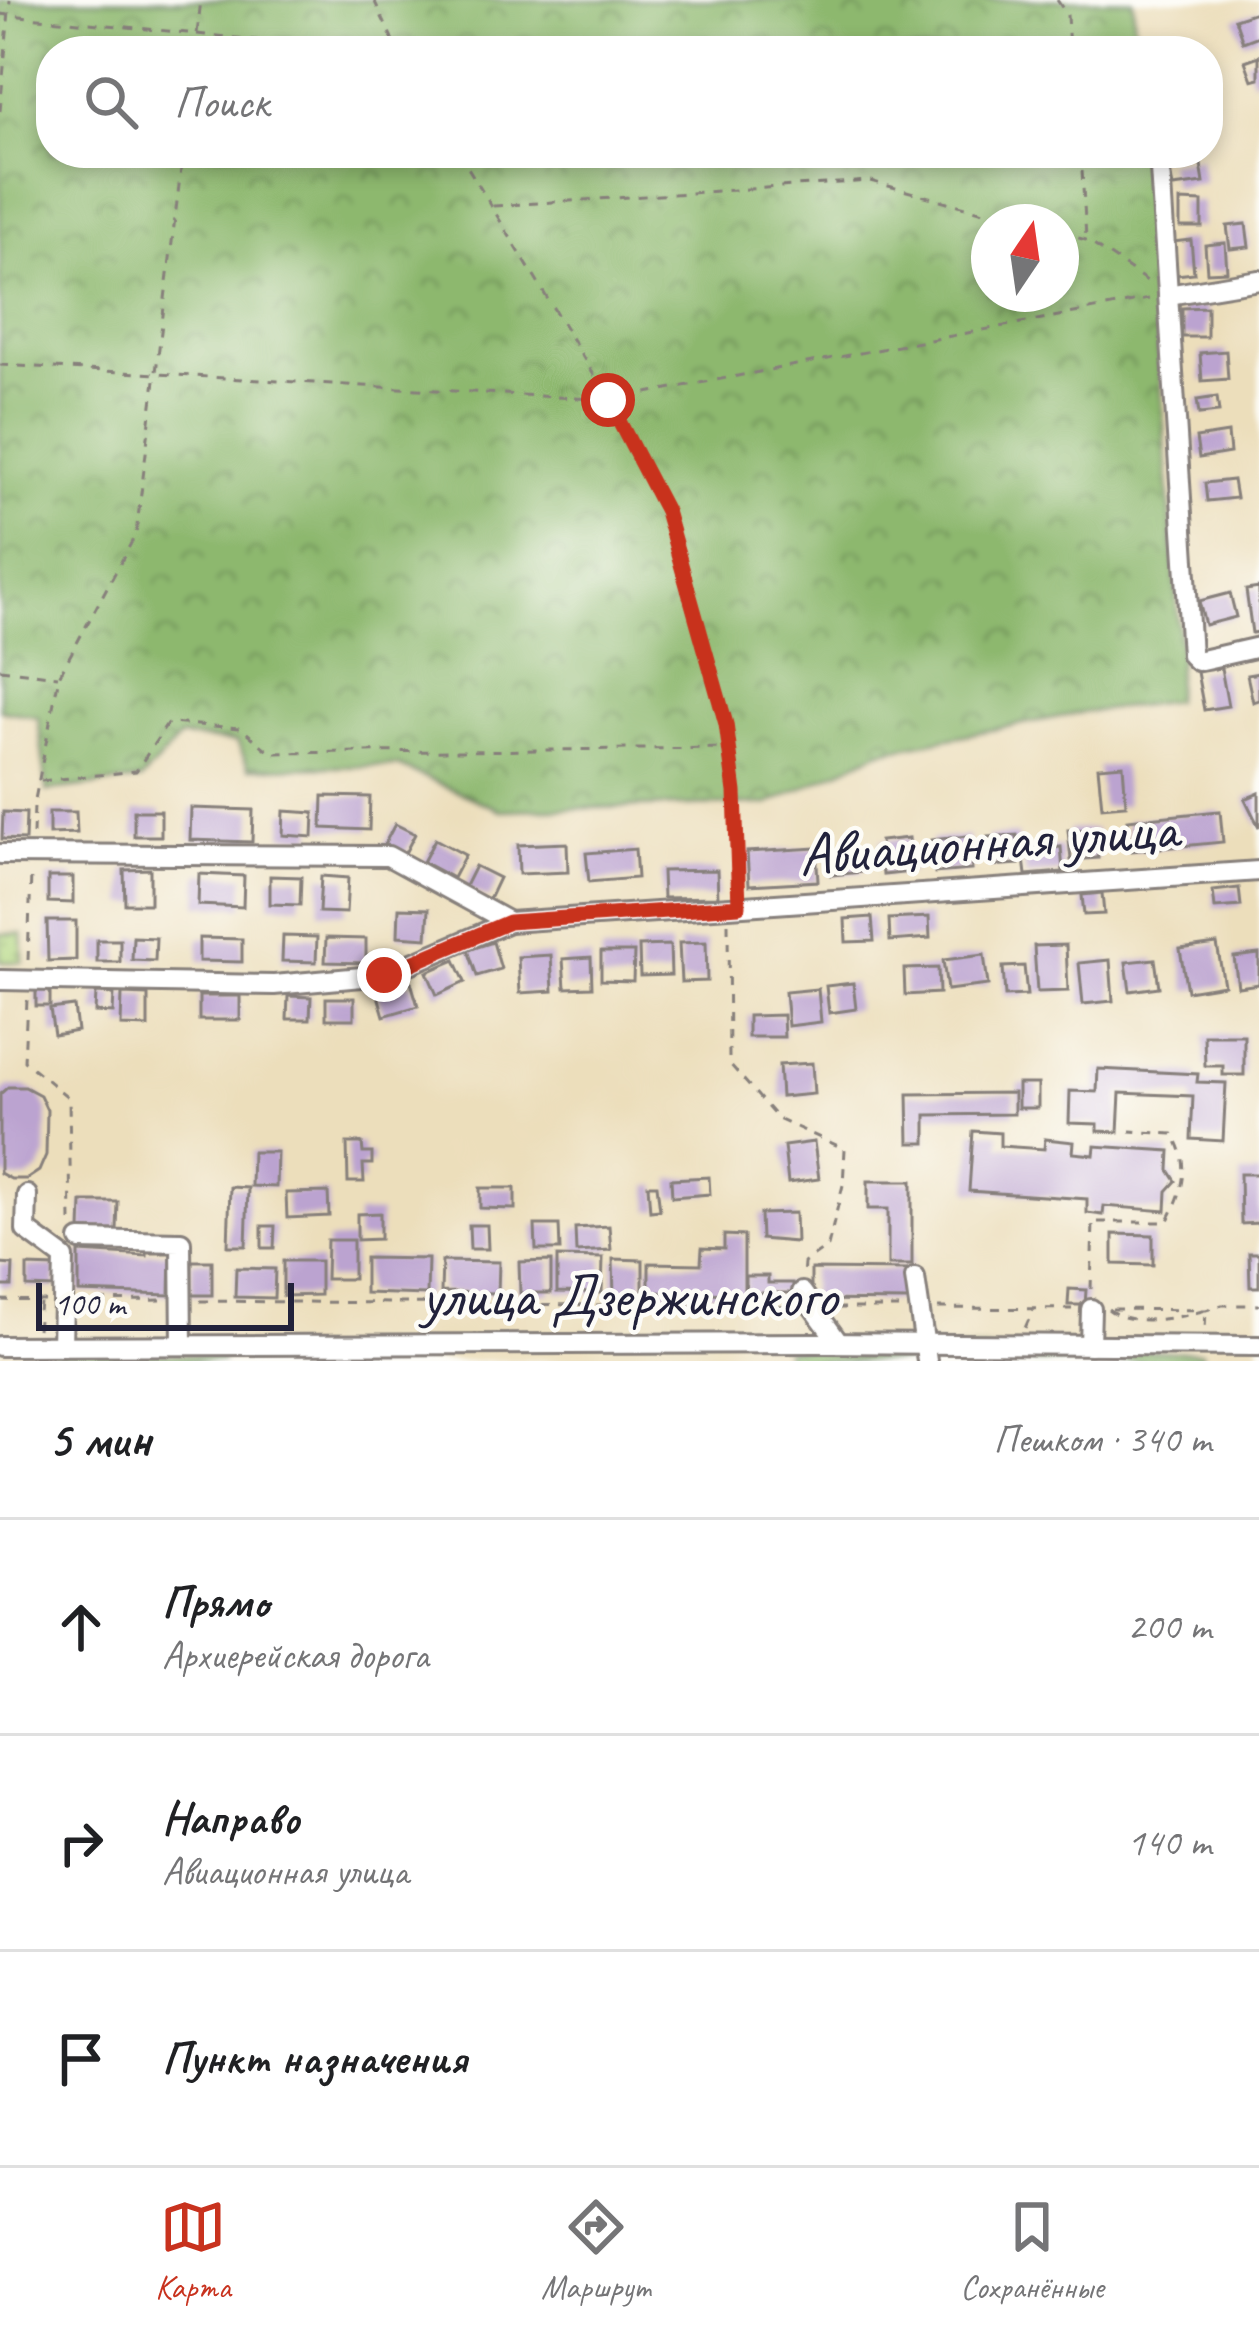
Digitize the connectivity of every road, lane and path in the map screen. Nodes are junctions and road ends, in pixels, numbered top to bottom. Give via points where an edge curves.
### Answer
1 (10, 0) edge
2 (201, 0) edge
3 (374, 0) edge
4 (1058, 0) edge
5 (0, 14) edge
6 (8, 14) junction
7 (197, 35) junction
8 (207, 36) edge
9 (391, 36) edge
10 (1068, 36) edge
11 (0, 111) edge
12 (181, 168) edge
13 (469, 168) edge
14 (1082, 168) edge
15 (1160, 168) edge
16 (491, 206) junction
17 (971, 208) edge
18 (1079, 238) edge
19 (1086, 240) junction
20 (1259, 280) edge
21 (1168, 295) junction
22 (0, 365) edge
23 (156, 374) junction
24 (608, 400) junction
25 (1259, 646) edge
26 (0, 669) edge
27 (59, 676) junction
28 (729, 748) junction
29 (39, 782) junction
30 (0, 854) edge
31 (32, 855) junction
32 (1259, 871) edge
33 (734, 906) junction
34 (509, 922) junction
35 (0, 980) edge
36 (27, 980) junction
37 (1130, 1131) dead end
38 (27, 1195) dead end
39 (76, 1240) joint
40 (915, 1278) dead end
41 (802, 1292) junction
42 (0, 1300) edge
43 (182, 1300) junction
44 (63, 1301) junction
45 (1259, 1305) edge
46 (836, 1308) dead end
47 (918, 1308) junction
48 (1034, 1308) junction
49 (1091, 1309) junction
50 (1140, 1309) junction
51 (1206, 1310) junction
52 (1140, 1318) junction
53 (1024, 1330) dead end
54 (838, 1343) junction
55 (1090, 1345) junction
56 (0, 1346) edge
57 (62, 1346) junction
58 (182, 1346) junction
59 (1259, 1346) edge
60 (927, 1352) edge
61 (211, 1353) edge
62 (234, 1353) edge
63 (377, 1353) edge
64 (564, 1353) edge
65 (610, 1353) edge
66 (708, 1353) edge
67 (135, 1354) edge

1 - 6 path
2 - 7 path
3 - 9 path
4 - 10 path
5 - 6 path
6 - 7 path
6 - 11 path
7 - 8 path
12 - 23 path
13 - 16 path
14 - 19 path
15 - 21 street
16 - 17 path via 870,181
16 - 24 path
18 - 19 path
19 - 21 path
20 - 21 street
21 - 24 path
21 - 25 street via 1191,655 1197,661
22 - 23 path
23 - 24 path
23 - 27 path via 136,535
24 - 28 path via 666,511
26 - 27 path
27 - 29 path
28 - 29 path via 271,753 241,728 169,723 136,771
28 - 33 path
29 - 31 path
30 - 31 street
31 - 34 street via 388,856
31 - 36 path
32 - 33 street, Авиационная улица
33 - 34 street, Авиационная улица
33 - 41 path via 729,1063 778,1118 845,1149 827,1246 804,1264
34 - 36 street, Авиационная улица via 384,975 274,985
35 - 36 street, Авиационная улица
36 - 39 path via 24,1061 69,1098
37 - 49 path via 1173,1134 1183,1151 1184,1191 1167,1222 1093,1222
38 - 44 street via 26,1230 64,1258
39 - 43 street via 181,1242
40 - 47 street
41 - 43 path via 801,1308
41 - 54 street
42 - 44 path
43 - 44 path
43 - 58 street
44 - 57 street
45 - 51 path
46 - 47 path
47 - 48 path
47 - 60 street
48 - 49 path
48 - 53 path
49 - 55 street
50 - 51 path
50 - 52 path
50 - 52 path via 1108,1309
51 - 52 path
54 - 60 street, улица Дзержинского
54 - 66 street, улица Дзержинского
55 - 59 street, улица Дзержинского
55 - 60 street, улица Дзержинского
56 - 57 street, улица Дзержинского
57 - 67 street, улица Дзержинского
58 - 61 street, улица Дзержинского
58 - 67 street, улица Дзержинского
61 - 62 street, улица Дзержинского
62 - 63 street, улица Дзержинского
63 - 64 street, улица Дзержинского
64 - 65 street, улица Дзержинского
65 - 66 street, улица Дзержинского

